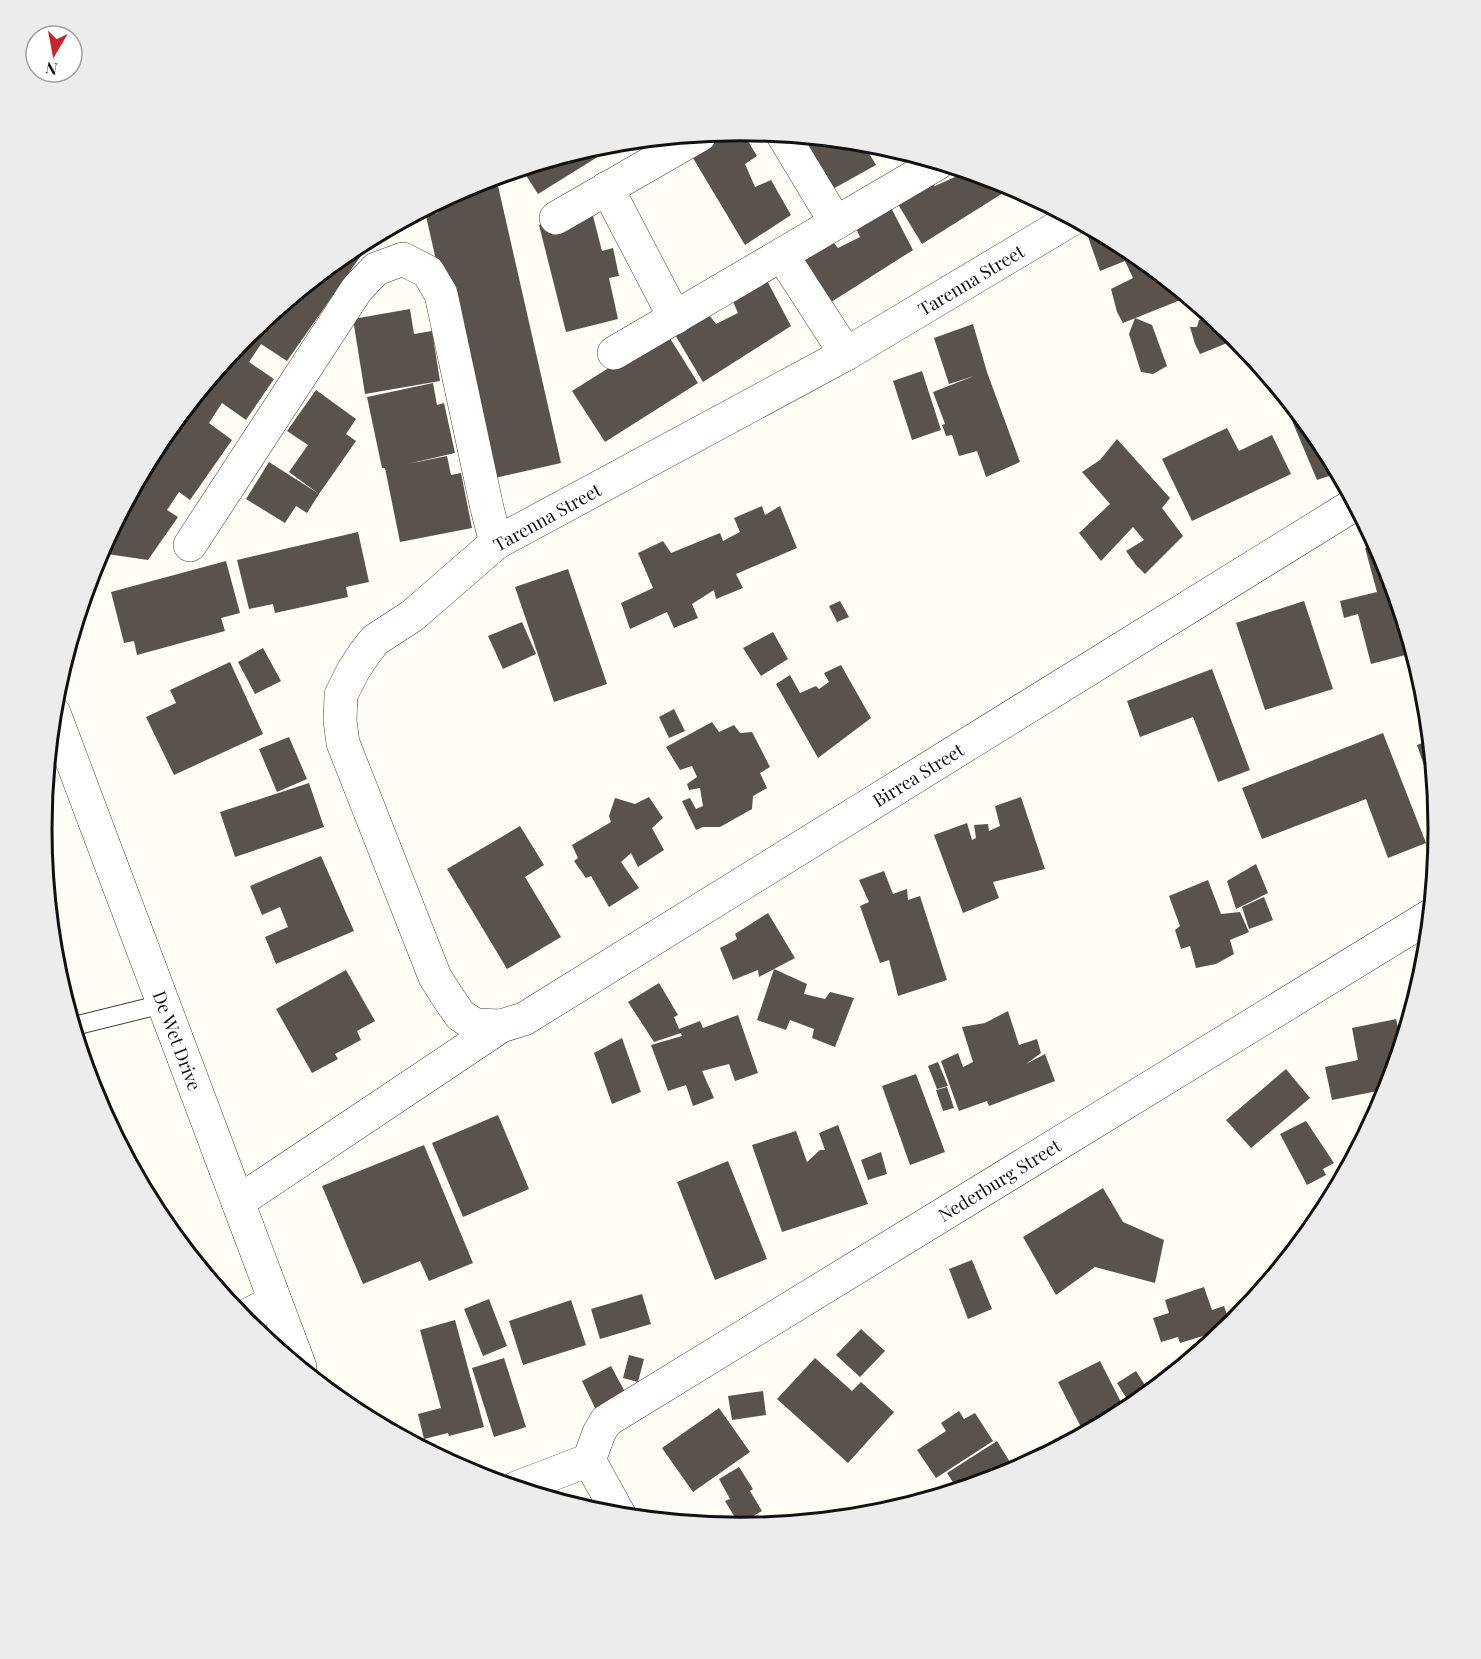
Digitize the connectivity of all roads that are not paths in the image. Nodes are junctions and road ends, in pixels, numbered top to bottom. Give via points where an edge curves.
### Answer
1 (788, 143) edge
2 (684, 144) edge
3 (929, 168) edge
4 (607, 188) junction
5 (556, 218) dead end
6 (836, 223) junction
7 (1065, 223) edge
8 (782, 255) junction
9 (675, 318) junction
10 (614, 353) dead end
11 (846, 354) junction
12 (1348, 508) edge
13 (496, 543) junction
14 (190, 545) dead end
15 (60, 729) edge
16 (1423, 920) edge
17 (163, 1004) junction
18 (81, 1024) edge
19 (488, 1025) junction
20 (238, 1202) junction
21 (275, 1301) junction
22 (251, 1313) edge
23 (295, 1353) edge
24 (589, 1460) junction
25 (528, 1484) edge
26 (611, 1505) edge

1 - 6 street
2 - 4 street
3 - 6 street
4 - 5 street
4 - 9 street
6 - 8 street
7 - 11 street, Tarenna Street
8 - 9 street
8 - 11 street
9 - 10 street
11 - 13 street, Tarenna Street
12 - 19 street, Birrea Street via 550,1004 524,1019
13 - 14 street via 441,294 428,272 403,259 376,269 357,289
13 - 19 street, Tarenna Street via 412,616 375,640 341,695 340,721 353,772 435,977 460,1015
15 - 17 street, De Wet Drive
16 - 24 street, Nederburg Street via 606,1421
17 - 18 lane
17 - 20 street, De Wet Drive
19 - 20 street, Birrea Street
20 - 21 street, De Wet Drive
21 - 22 street
21 - 23 street, De Wet Drive
24 - 25 street
24 - 26 street

